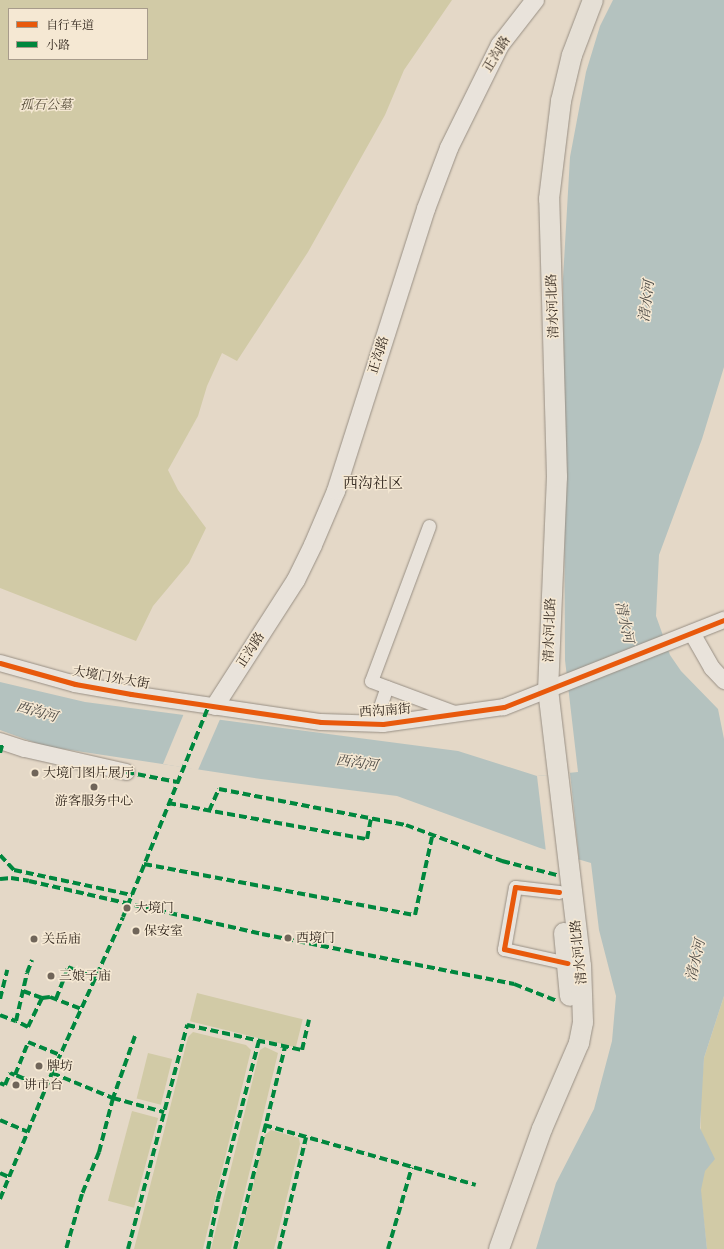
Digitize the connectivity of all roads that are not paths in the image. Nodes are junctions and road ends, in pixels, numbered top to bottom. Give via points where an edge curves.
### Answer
1 (535, 0) edge
2 (541, 0) edge
3 (585, 0) edge
4 (593, 0) edge
5 (429, 526) dead end
6 (724, 620) edge
7 (692, 633) junction
8 (0, 663) edge
9 (724, 681) edge
10 (387, 687) junction
11 (550, 689) junction
12 (220, 707) junction
13 (462, 715) junction
14 (374, 724) junction
15 (0, 741) edge
16 (126, 772) dead end
17 (563, 860) junction
18 (559, 892) junction
19 (567, 963) junction
20 (487, 1249) edge
21 (498, 1249) edge

1 - 12 main road, 正沟路 via 500,45 449,148 426,209 336,491 313,546 296,580
2 - 12 main road, 正沟路 via 504,50 456,150 325,540 306,581
3 - 11 main road, 清水河北路 via 565,54 553,99 542,200 549,477
4 - 11 main road, 清水河北路 via 572,55 561,101 549,199 557,477
5 - 10 street via 371,681
6 - 7 street, 西沟南街
7 - 9 street via 712,668
7 - 11 street, 西沟南街
8 - 12 street, 大境门外大街 via 75,684
10 - 13 street
10 - 14 street
11 - 13 street, 西沟南街 via 504,707
11 - 17 main road, 清水河北路 via 554,775
12 - 14 street, 西沟南街 via 321,722
13 - 14 street, 西沟南街
15 - 16 street
17 - 18 main road, 清水河北路
17 - 21 main road, 清水河北路 via 581,966 583,1022 579,1043 542,1129
18 - 19 main road, 清水河北路
18 - 19 street via 515,887 504,949
19 - 20 main road, 清水河北路 via 571,1022 567,1040 521,1152

